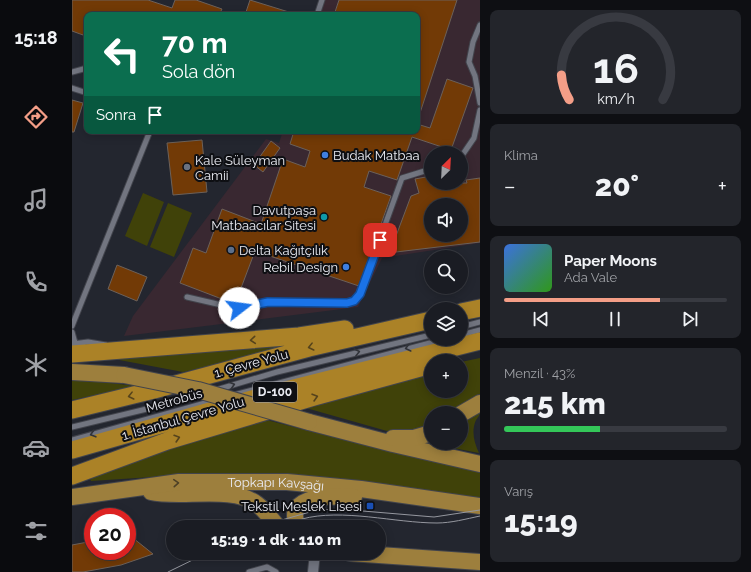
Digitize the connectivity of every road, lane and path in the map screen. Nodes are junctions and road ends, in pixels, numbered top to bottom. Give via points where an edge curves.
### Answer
1 (322, 0) edge
2 (318, 12) edge
3 (480, 26) edge
4 (84, 69) edge
5 (72, 72) edge
6 (72, 88) edge
7 (84, 92) edge
8 (480, 103) edge
9 (480, 110) edge
10 (149, 134) edge
11 (468, 146) edge
12 (424, 171) edge
13 (187, 297) dead end
14 (480, 308) edge
15 (468, 311) edge
16 (424, 321) edge
17 (424, 322) edge
18 (480, 322) edge
19 (468, 325) edge
20 (72, 326) edge
21 (480, 330) edge
22 (72, 332) edge
23 (468, 333) edge
24 (424, 337) edge
25 (480, 341) edge
26 (424, 344) edge
27 (73, 347) edge
28 (480, 352) edge
29 (468, 355) edge
30 (424, 367) edge
31 (72, 372) edge
32 (480, 403) edge
33 (72, 410) edge
34 (468, 410) edge
35 (72, 427) edge
36 (353, 434) junction
37 (424, 435) edge
38 (72, 440) edge
39 (72, 450) edge
40 (114, 459) junction
41 (480, 464) edge
42 (72, 468) edge
43 (72, 476) edge
44 (138, 489) junction
45 (72, 497) edge
46 (477, 505) edge
47 (272, 520) edge
48 (296, 520) edge
49 (386, 545) edge
50 (480, 552) edge
51 (386, 555) edge
52 (314, 560) edge
53 (480, 562) edge
54 (249, 572) edge
55 (276, 572) edge
56 (313, 572) edge

1 - 2 lane
3 - 8 lane via 473,42 469,62 475,76
4 - 5 lane
6 - 7 lane
9 - 11 lane via 474,138
10 - 20 lane
12 - 13 lane via 402,178 360,294 354,301 268,302 239,308
14 - 15 highway
16 -> 27 highway via 377,324 299,336 124,351
17 -> 33 highway, 1. Çevre Yolu / D-100 via 309,348
18 - 19 lane
21 - 23 lane
22 - 27 lane
35 -> 24 lane, Metrobüs via 155,408 277,372
25 - 39 highway, 1. İstanbul Çevre Yolu / D-100 via 266,395
26 -> 38 lane, Metrobüs
28 - 29 highway
40 -> 30 highway via 271,409
31 - 36 main road, bridge via 124,375 198,390
32 - 34 main road
36 - 37 main road via 400,438
36 - 41 main road
40 - 42 highway
40 - 43 highway
44 - 45 main road, Topkapı Kavşağı
44 -> 46 main road, Topkapı Kavşağı via 179,482 302,483 361,488
44 - 47 main road via 169,494 221,494 242,497 257,504
46 - 48 main road via 451,508 362,498 319,498 301,504 295,515
49 - 50 main road
51 - 53 main road
52 - 56 street
54 - 55 lane via 266,567

